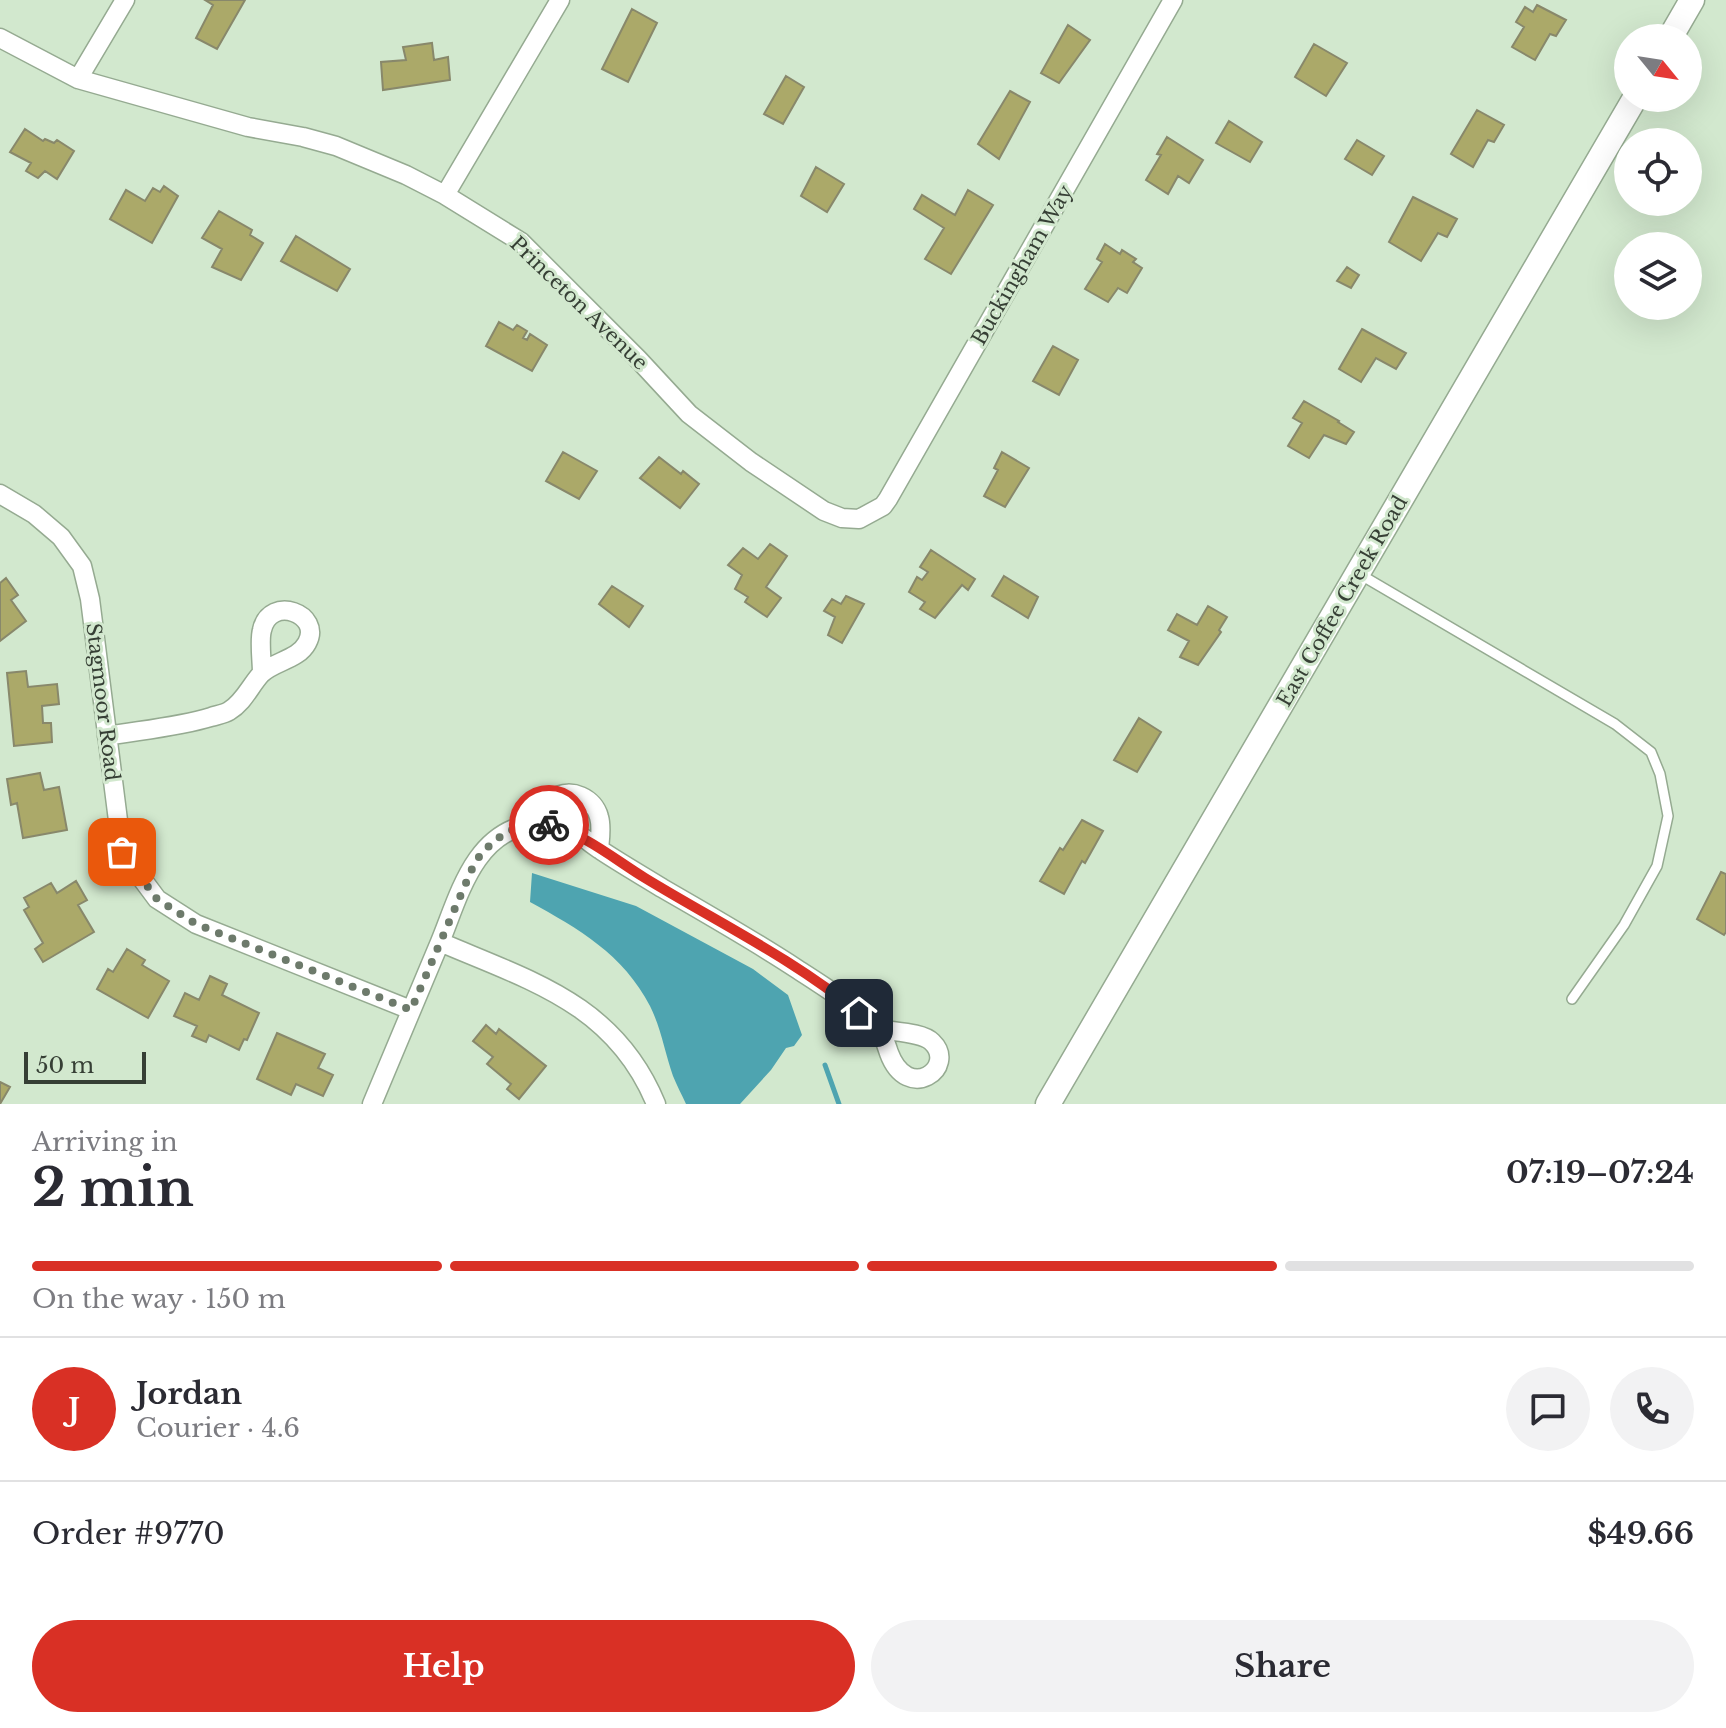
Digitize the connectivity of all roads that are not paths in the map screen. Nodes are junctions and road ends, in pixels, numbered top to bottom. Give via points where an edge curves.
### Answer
1 (125, 0) edge
2 (560, 0) edge
3 (1173, 0) edge
4 (1692, 0) edge
5 (1678, 24) edge
6 (0, 38) edge
7 (78, 79) junction
8 (1627, 112) edge
9 (445, 195) junction
10 (0, 494) edge
11 (859, 519) joint
12 (1358, 573) junction
13 (262, 673) dead end
14 (107, 736) junction
15 (535, 824) junction
16 (599, 849) junction
17 (440, 942) junction
18 (1572, 999) dead end
19 (411, 1010) junction
20 (879, 1029) dead end
21 (372, 1104) edge
22 (656, 1104) edge
23 (1048, 1104) edge

1 - 7 street
2 - 9 street
3 - 11 street, Buckingham Way via 888,499
4 - 5 street
6 - 7 street, Princeton Avenue
7 - 9 street, Princeton Avenue via 336,146
8 - 12 street, East Coffee Creek Road
9 - 11 street, Princeton Avenue via 521,242 689,414 718,437 824,511
10 - 14 street, Stagmoor Road via 52,529 82,566
12 - 18 lane via 1615,724 1651,752 1668,816 1657,866
12 - 23 street, East Coffee Creek Road
13 - 14 street via 229,711
14 - 19 street, Stagmoor Road via 122,852 157,899 196,924
15 - 16 street via 566,830
15 - 16 street via 554,798 575,793 598,813
15 - 17 street via 505,834 483,852 467,876
16 - 20 street via 762,946
17 - 19 street
17 - 22 street via 545,986 592,1016 634,1061
19 - 21 street

